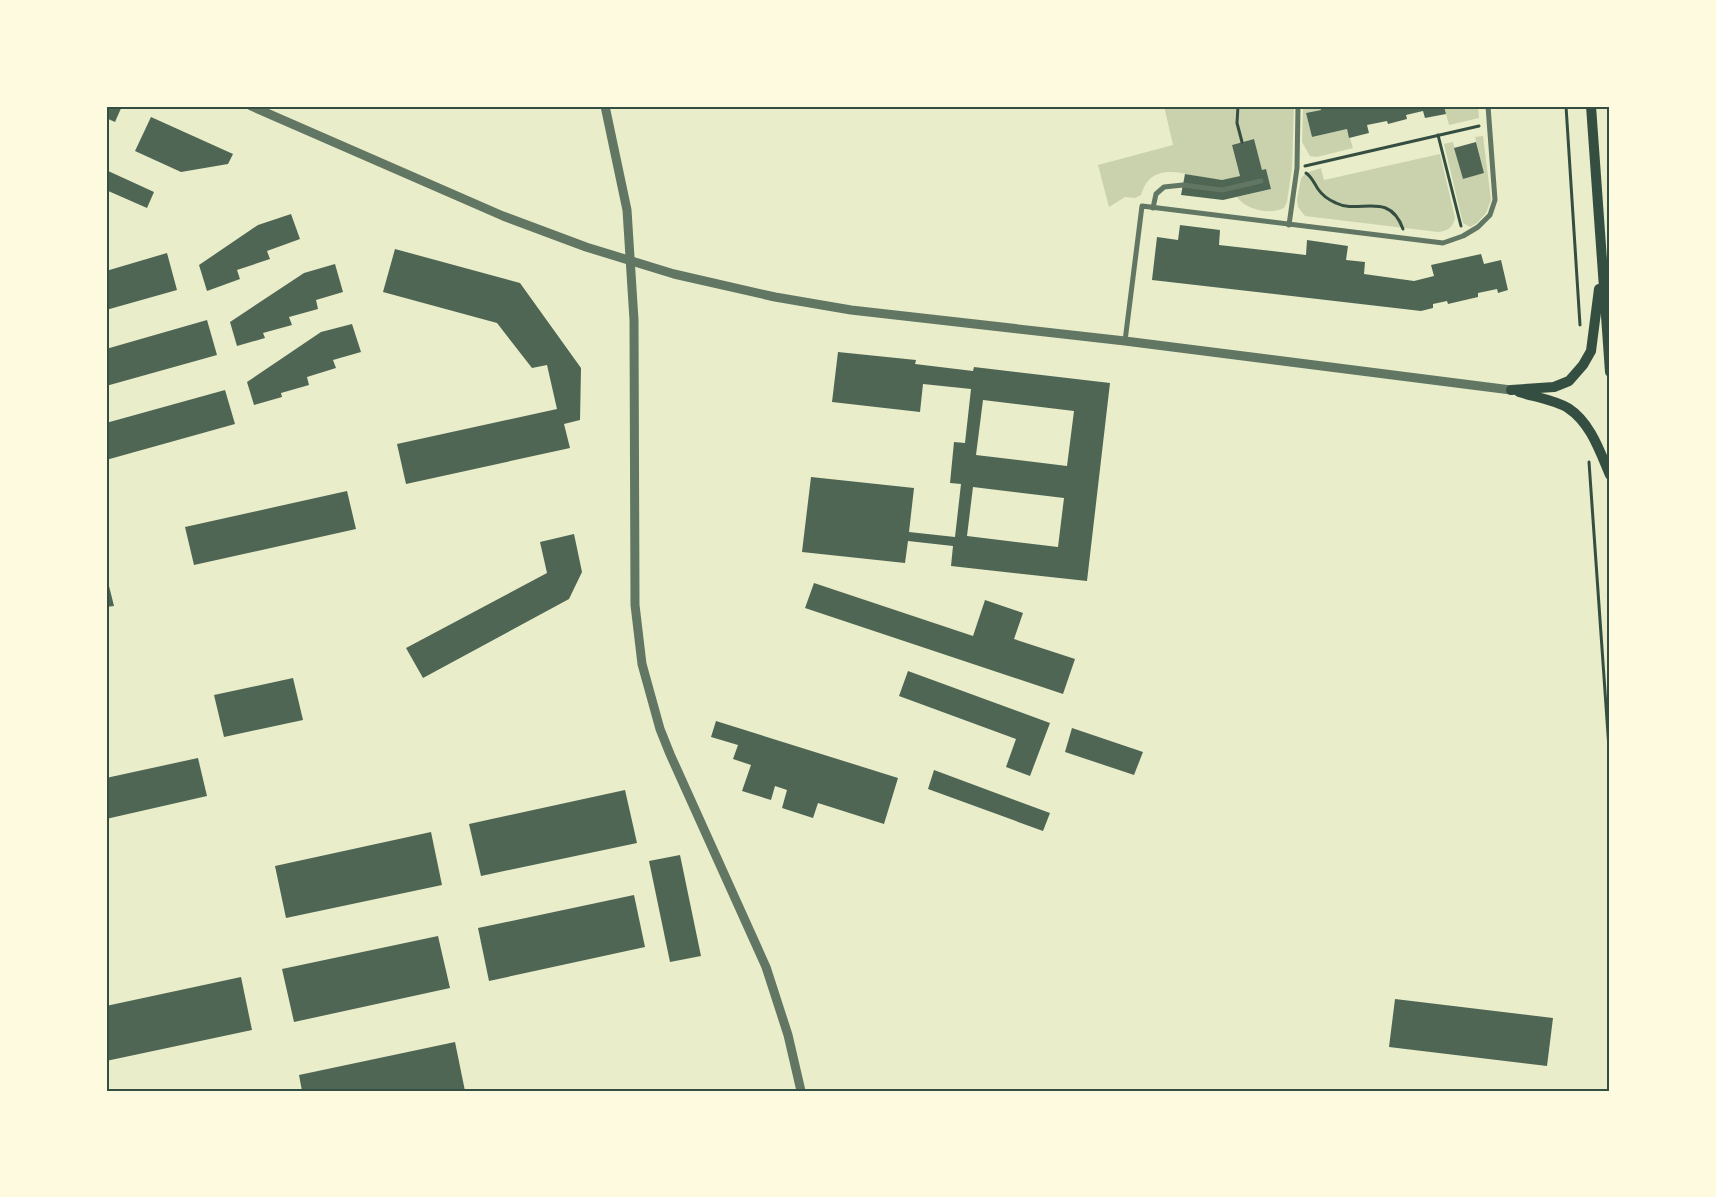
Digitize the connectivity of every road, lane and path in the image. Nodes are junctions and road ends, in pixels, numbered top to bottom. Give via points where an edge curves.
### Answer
1 (251, 106) edge
2 (605, 106) edge
3 (1238, 106) edge
4 (1298, 106) edge
5 (1488, 106) edge
6 (1566, 106) edge
7 (1591, 106) edge
8 (1467, 128) dead end
9 (1438, 135) junction
10 (1242, 142) dead end
11 (1297, 168) junction
12 (1261, 181) dead end
13 (1153, 208) junction
14 (1288, 225) junction
15 (1463, 236) junction
16 (1406, 239) junction
17 (630, 260) junction
18 (1602, 268) junction
19 (1580, 327) dead end
20 (1125, 341) junction
21 (1610, 372) edge
22 (1511, 390) junction
23 (1588, 457) dead end
24 (1610, 475) edge
25 (1610, 763) edge
26 (800, 1091) edge

1 - 17 street via 503,216
2 - 17 street via 627,210
3 - 10 path via 1237,123
4 - 11 street
5 - 15 street via 1495,200 1490,215
6 - 19 path
7 - 18 main road
8 - 9 path
9 - 11 path
9 - 15 path
11 - 14 street
11 - 16 path via 1335,203 1350,207 1381,206 1391,211 1400,222
12 - 13 street via 1222,190 1183,185 1164,187 1156,194
13 - 14 street
13 - 20 street via 1142,206
14 - 16 street
15 - 16 street via 1443,243
17 - 20 street via 775,298 850,310
17 - 26 street via 634,320 634,605 642,664 670,754 766,967 788,1035
18 - 21 main road
18 - 22 main road via 1591,351 1583,365 1569,381 1554,387
20 - 22 street
22 - 24 main road via 1568,408 1594,437
23 - 25 path

